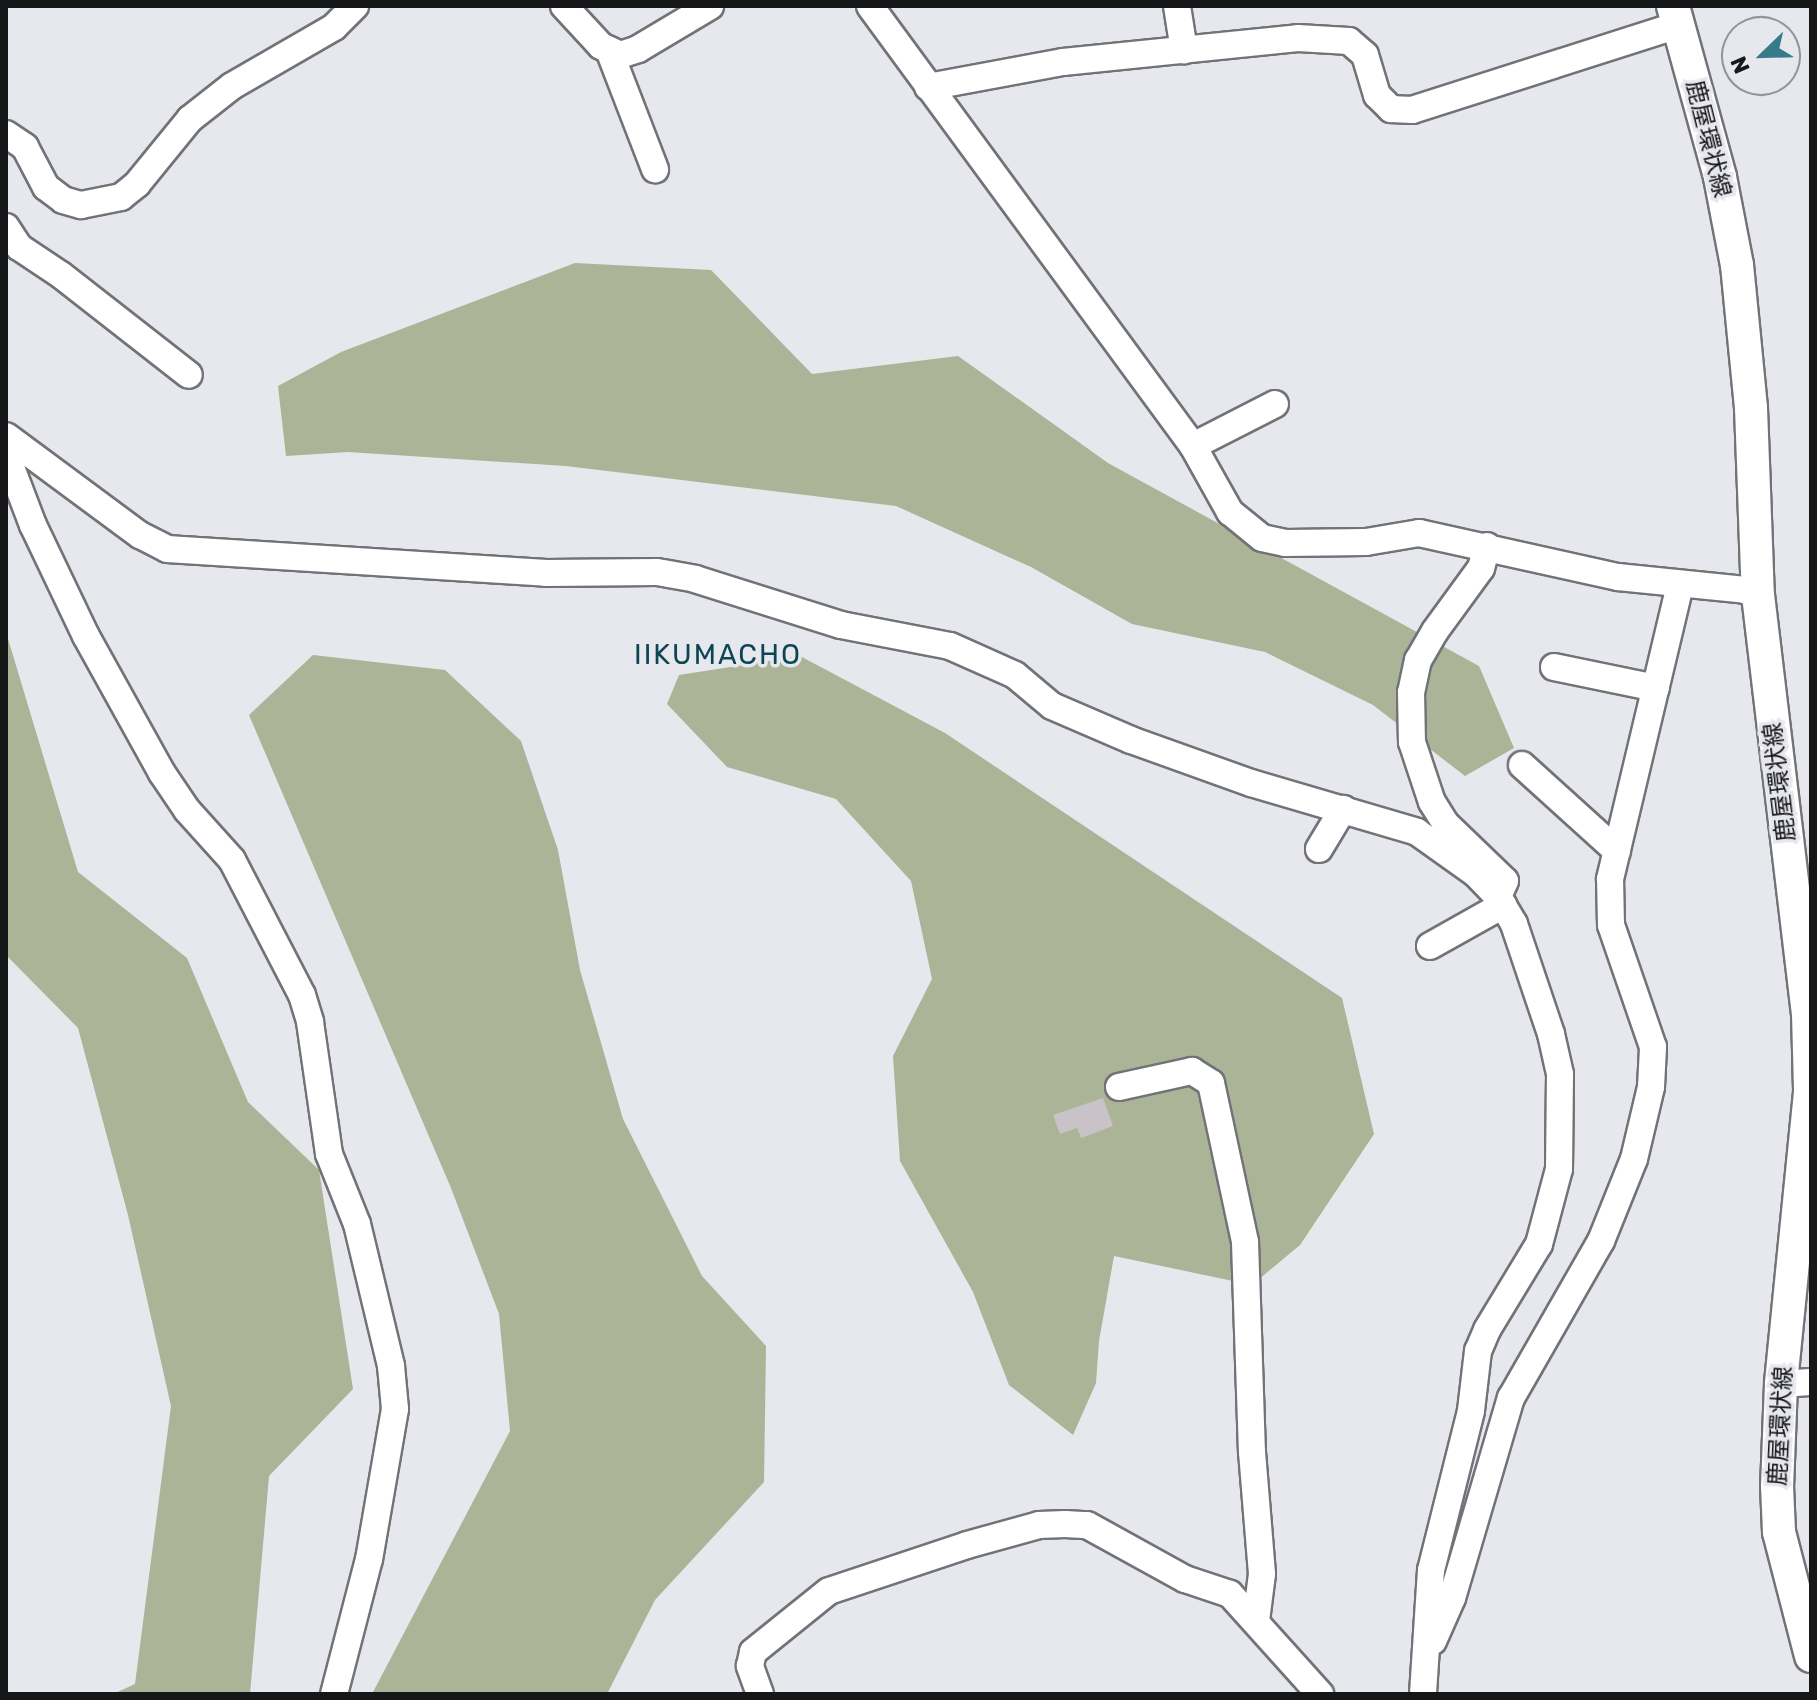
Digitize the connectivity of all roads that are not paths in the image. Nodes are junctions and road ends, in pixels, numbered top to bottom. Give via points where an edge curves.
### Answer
1 (355, 6) edge
2 (564, 6) edge
3 (710, 6) edge
4 (870, 6) edge
5 (1177, 6) edge
6 (1676, 16) edge
7 (609, 50) junction
8 (1184, 50) junction
9 (928, 87) junction
10 (6, 134) edge
11 (655, 169) dead end
12 (6, 227) edge
13 (189, 375) dead end
14 (1275, 404) dead end
15 (6, 436) edge
16 (1193, 446) junction
17 (6, 454) edge
18 (1487, 546) junction
19 (1680, 585) junction
20 (1758, 595) junction
21 (1554, 667) dead end
22 (1656, 688) junction
23 (1522, 765) dead end
24 (1343, 809) junction
25 (1319, 849) dead end
26 (1617, 851) junction
27 (1500, 901) junction
28 (1430, 946) dead end
29 (1809, 1006) edge
30 (1119, 1087) dead end
31 (1796, 1383) edge
32 (1256, 1621) junction
33 (1811, 1656) edge
34 (1425, 1659) junction
35 (334, 1694) edge
36 (760, 1694) edge
37 (1320, 1694) edge
38 (1423, 1694) edge

1 - 10 street via 334,27 232,86 190,119 121,197 81,205 63,200 46,187 25,147
2 - 7 street
3 - 7 street via 638,49 620,55
4 - 9 street
5 - 8 street
6 - 8 street via 1412,110 1391,109 1377,95 1365,55 1349,41 1298,38
6 - 20 main road, 鹿屋環状線 via 1720,177 1737,265 1751,408
7 - 11 street
8 - 9 street via 1063,62
9 - 16 street
12 - 13 street via 19,247
14 - 16 street
15 - 24 street via 140,535 167,549 546,573 657,572 695,579 841,625 950,646 1015,675 1052,706 1131,740
16 - 18 street via 1230,512 1262,538 1285,543 1366,542 1419,533
17 - 35 street via 86,636 170,785 232,860 302,995 310,1022 329,1154 357,1224 391,1366 395,1409 369,1559
18 - 19 street via 1618,577
18 - 27 street via 1481,568 1418,660 1411,692 1412,742 1432,802 1445,823 1505,881
19 - 20 street
19 - 22 street
20 - 29 main road, 鹿屋環状線
21 - 22 street
22 - 26 street
23 - 26 street
24 - 25 street
24 - 27 street via 1417,832 1475,873
26 - 34 street via 1610,879 1611,925 1653,1047 1648,1102 1634,1159 1601,1241 1511,1398 1452,1598
27 - 28 street
27 - 34 street via 1514,924 1560,1074 1559,1169 1539,1244 1478,1351 1471,1411 1431,1570
29 - 31 main road, 鹿屋環状線
30 - 32 street via 1192,1071 1211,1083 1245,1242 1262,1574
31 - 33 main road, 鹿屋環状線 via 1779,1532
32 - 36 street via 1230,1594 1185,1579 1087,1525 1039,1525 829,1591 753,1652 750,1666
32 - 37 street
34 - 38 street

